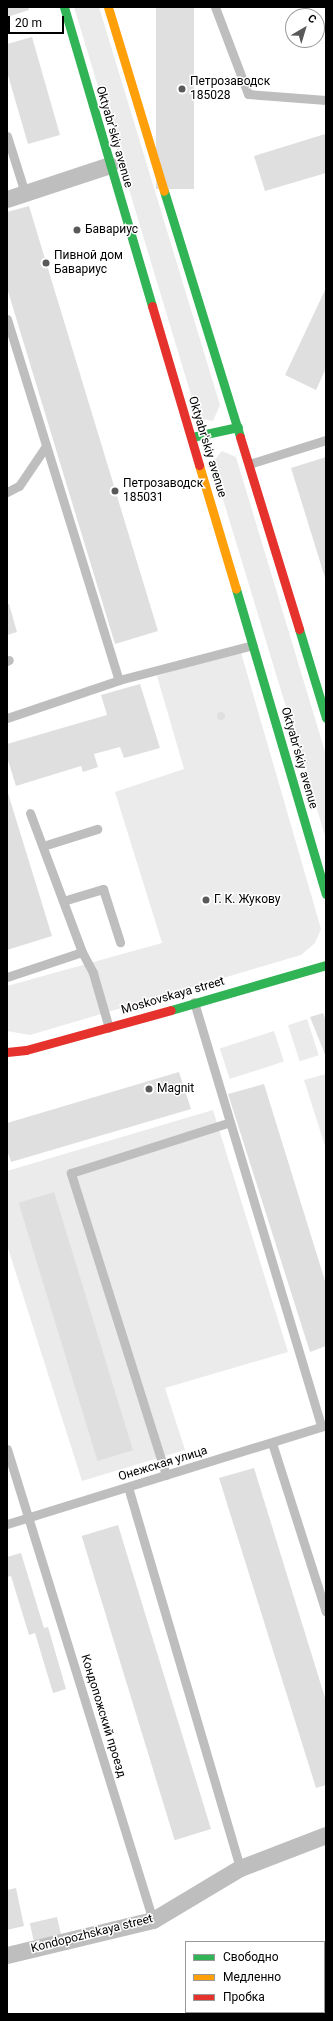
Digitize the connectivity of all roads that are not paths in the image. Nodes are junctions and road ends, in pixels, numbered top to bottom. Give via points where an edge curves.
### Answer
1 (64, 7) edge
2 (108, 7) edge
3 (215, 7) edge
4 (326, 100) edge
5 (7, 136) edge
6 (110, 165) junction
7 (25, 193) junction
8 (7, 199) edge
9 (7, 318) edge
10 (238, 427) junction
11 (192, 437) junction
12 (326, 440) edge
13 (46, 446) junction
14 (249, 464) junction
15 (7, 492) edge
16 (253, 645) junction
17 (119, 680) junction
18 (7, 718) edge
19 (326, 718) edge
20 (30, 813) dead end
21 (97, 829) dead end
22 (43, 846) junction
23 (326, 894) edge
24 (63, 901) junction
25 (120, 942) dead end
26 (82, 952) junction
27 (326, 965) edge
28 (7, 978) edge
29 (194, 1002) junction
30 (109, 1028) junction
31 (7, 1045) edge
32 (26, 1050) junction
33 (7, 1052) edge
34 (228, 1124) junction
35 (324, 1426) edge
36 (272, 1443) junction
37 (7, 1449) edge
38 (166, 1475) junction
39 (128, 1487) junction
40 (30, 1518) junction
41 (7, 1524) edge
42 (326, 1612) edge
43 (326, 1835) edge
44 (240, 1868) junction
45 (153, 1920) junction
46 (7, 1955) edge

1 - 6 main road, Oktyabr'skiy avenue
2 - 10 main road
3 - 4 lane via 248,94
5 - 7 lane
6 - 7 street
6 - 11 main road, Oktyabr'skiy avenue
7 - 8 street
9 - 13 lane
10 - 11 main road
10 - 14 main road
11 - 16 main road, Oktyabr'skiy avenue
12 - 14 lane
13 - 15 lane via 19,486
13 - 17 lane
14 - 19 main road
16 - 17 lane
16 - 23 main road, Oktyabr'skiy avenue
17 - 18 lane
20 - 22 lane
21 - 22 lane
22 - 24 lane
24 - 25 lane via 103,888
24 - 26 lane
26 - 28 lane
26 - 30 lane via 93,973
27 - 29 main road, Moskovskaya street
29 - 30 main road, Moskovskaya street
29 - 34 lane
30 - 32 main road, Moskovskaya street
31 - 32 main road, Moskovskaya street
32 - 33 main road, Moskovskaya street
34 - 35 lane
34 - 38 lane via 71,1174
35 - 36 lane, Онежская улица
36 - 38 lane, Онежская улица
36 - 42 lane
37 - 40 lane, Кондопожский проезд
38 - 39 lane, Онежская улица
39 - 40 lane, Онежская улица
39 - 44 lane
40 - 41 lane, Онежская улица
40 - 45 lane, Кондопожский проезд
43 - 44 street, Kondopozhskaya street
44 - 45 street, Kondopozhskaya street
45 - 46 street, Kondopozhskaya street

